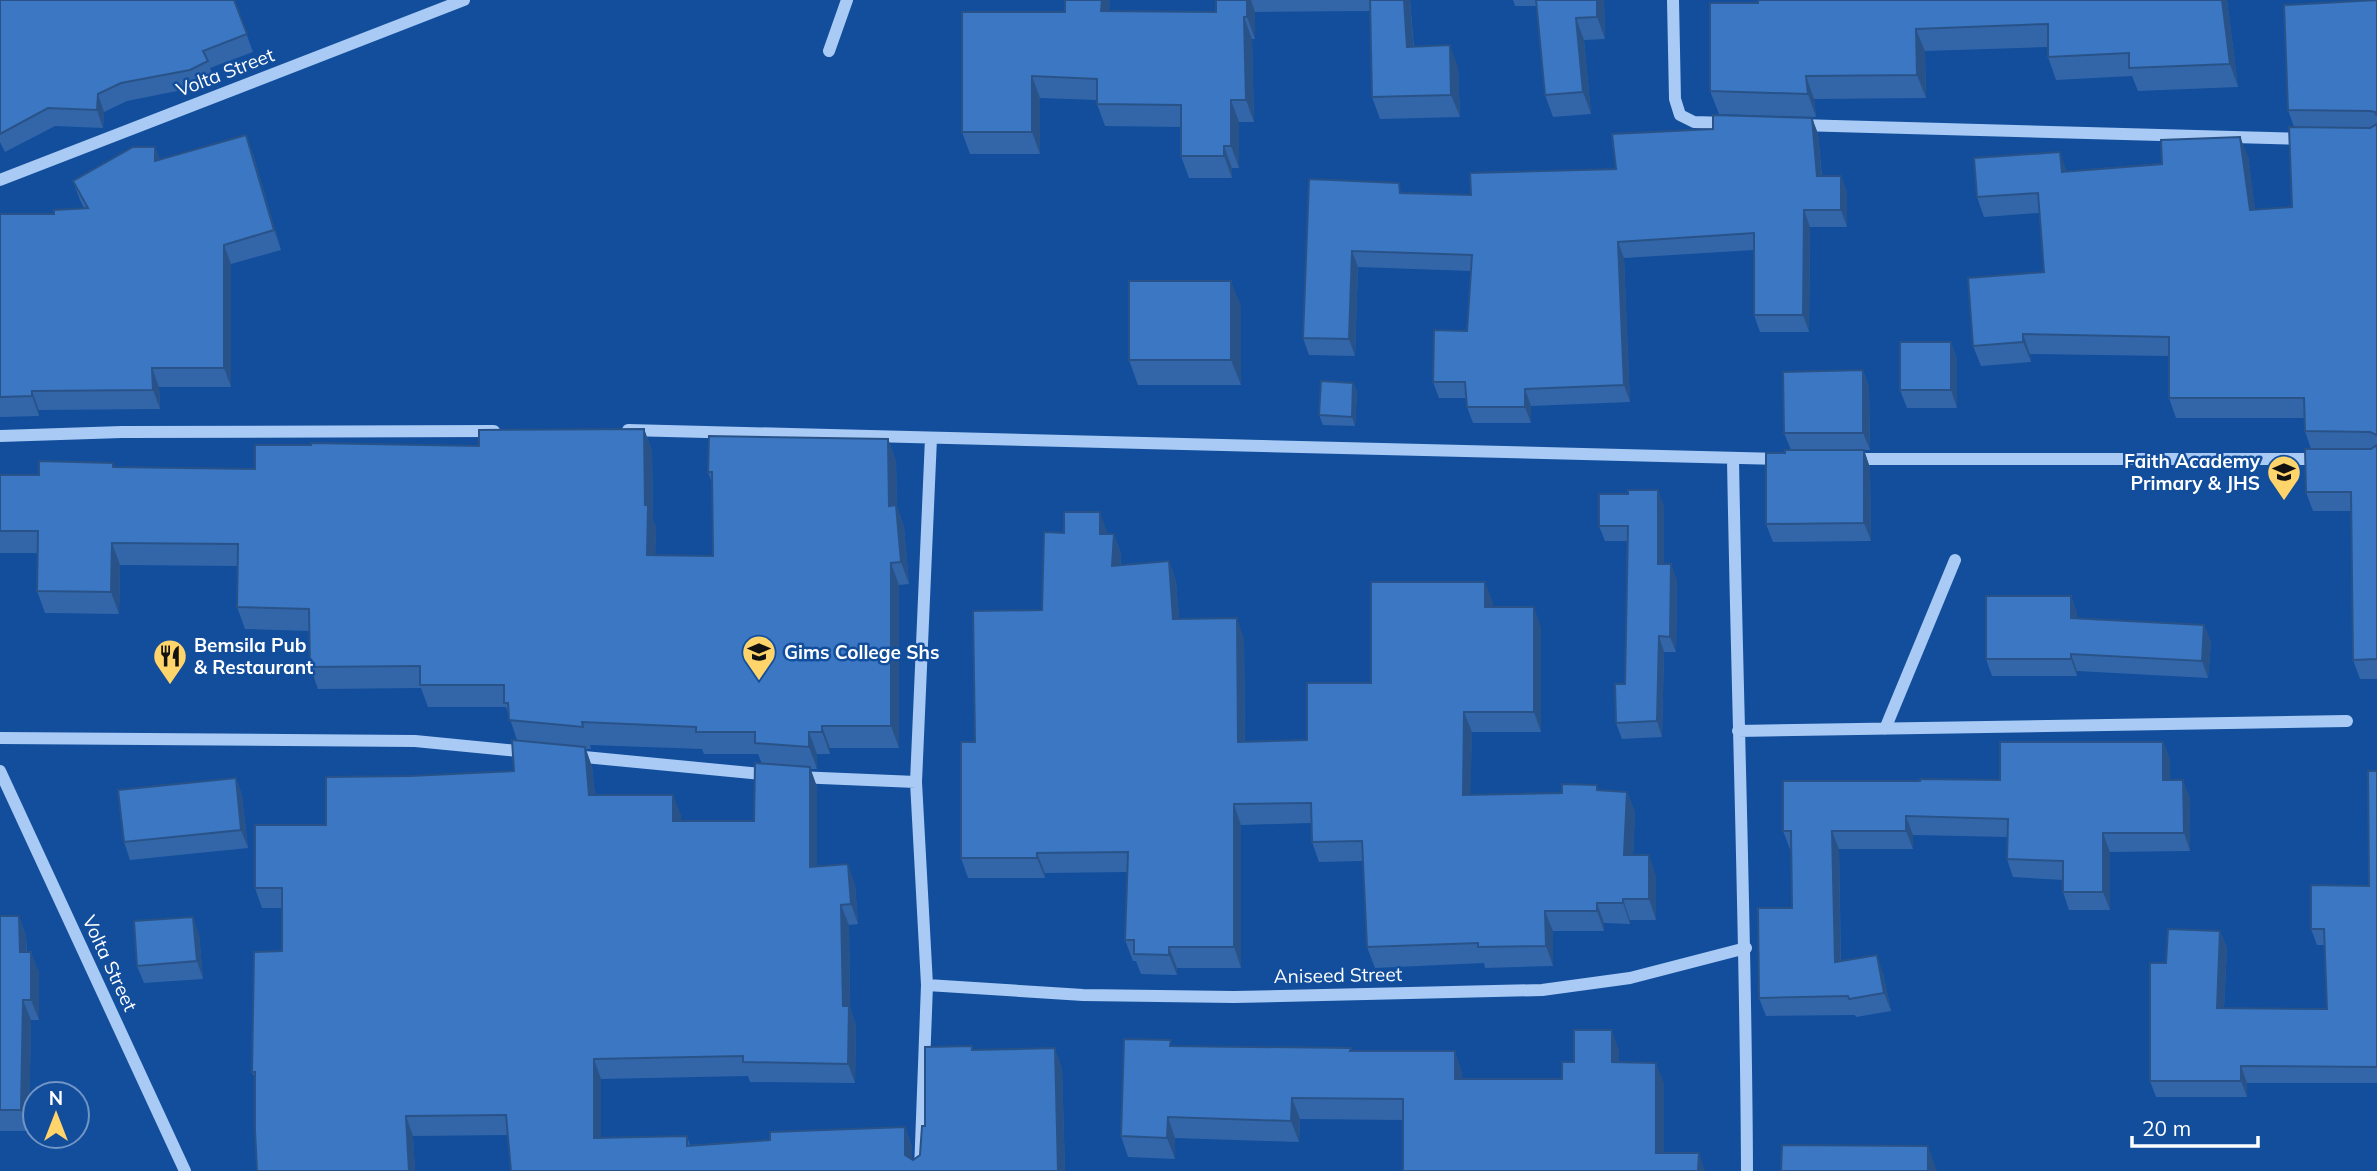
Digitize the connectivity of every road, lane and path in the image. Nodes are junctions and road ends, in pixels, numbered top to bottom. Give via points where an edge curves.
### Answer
1 (464, 0) edge
2 (847, 0) edge
3 (1673, 0) edge
4 (829, 51) dead end
5 (1736, 123) edge
6 (1791, 125) edge
7 (2312, 139) edge
8 (0, 180) edge
9 (615, 430) edge
10 (509, 431) edge
11 (0, 436) edge
12 (932, 438) junction
13 (1733, 458) junction
14 (1788, 458) edge
15 (1843, 458) edge
16 (2336, 459) edge
17 (1955, 560) dead end
18 (2347, 721) dead end
19 (1885, 729) junction
20 (1738, 731) junction
21 (0, 737) edge
22 (0, 771) edge
23 (915, 782) junction
24 (1746, 948) junction
25 (927, 985) junction
26 (185, 1171) edge
27 (920, 1171) edge
28 (1747, 1171) edge

1 - 8 street, Volta Street
2 - 4 street
3 - 5 street via 1675,99 1680,115 1694,121
6 - 7 street
9 - 12 street
10 - 11 street
12 - 13 street
12 - 23 street
13 - 14 street
13 - 20 street
15 - 16 street
17 - 19 street
18 - 19 street
19 - 20 street
20 - 24 street
21 - 23 street via 415,741 790,777
22 - 26 street, Volta Street
23 - 25 street
24 - 25 street, Aniseed Street via 1630,978 1542,990 1220,997 1083,995
24 - 28 street
25 - 27 street

